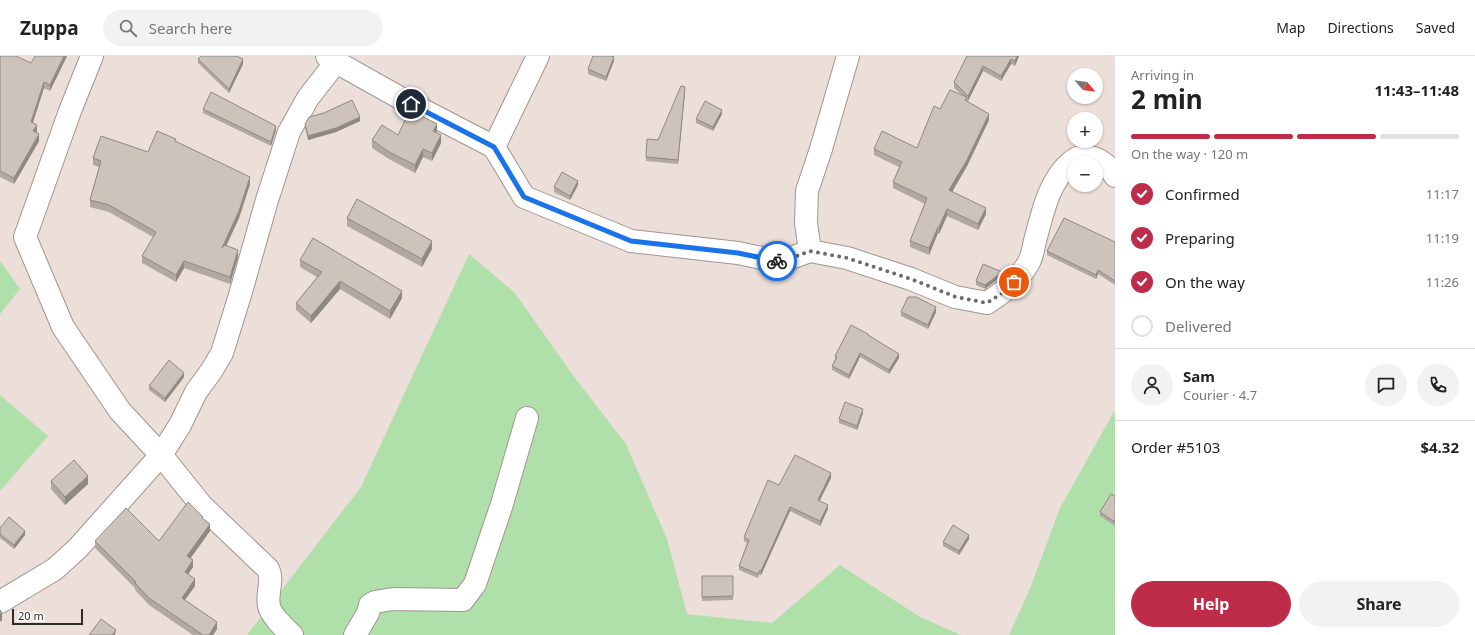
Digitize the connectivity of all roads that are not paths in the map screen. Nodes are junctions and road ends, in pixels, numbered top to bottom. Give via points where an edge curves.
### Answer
1 (92, 56) edge
2 (538, 56) edge
3 (848, 56) edge
4 (332, 59) edge
5 (494, 147) junction
6 (1115, 176) edge
7 (810, 251) junction
8 (527, 418) dead end
9 (161, 455) junction
10 (0, 602) edge
11 (292, 635) edge
12 (355, 635) edge

1 - 9 street via 25,237 63,327 120,411
2 - 5 street
3 - 7 street via 807,191 806,223
4 - 5 street
4 - 9 street via 289,132 222,353 196,392 180,425
5 - 7 street via 524,197 631,241 738,253 780,262
6 - 7 street via 1113,171 1094,157 1076,158 1063,170 1050,192 1030,259 1021,275 1007,290 987,303 956,297 847,258
8 - 12 street via 475,584 463,600 393,599 374,602
9 - 10 street via 74,552 55,569
9 - 11 street via 202,506 268,569 271,575 269,606 281,625

